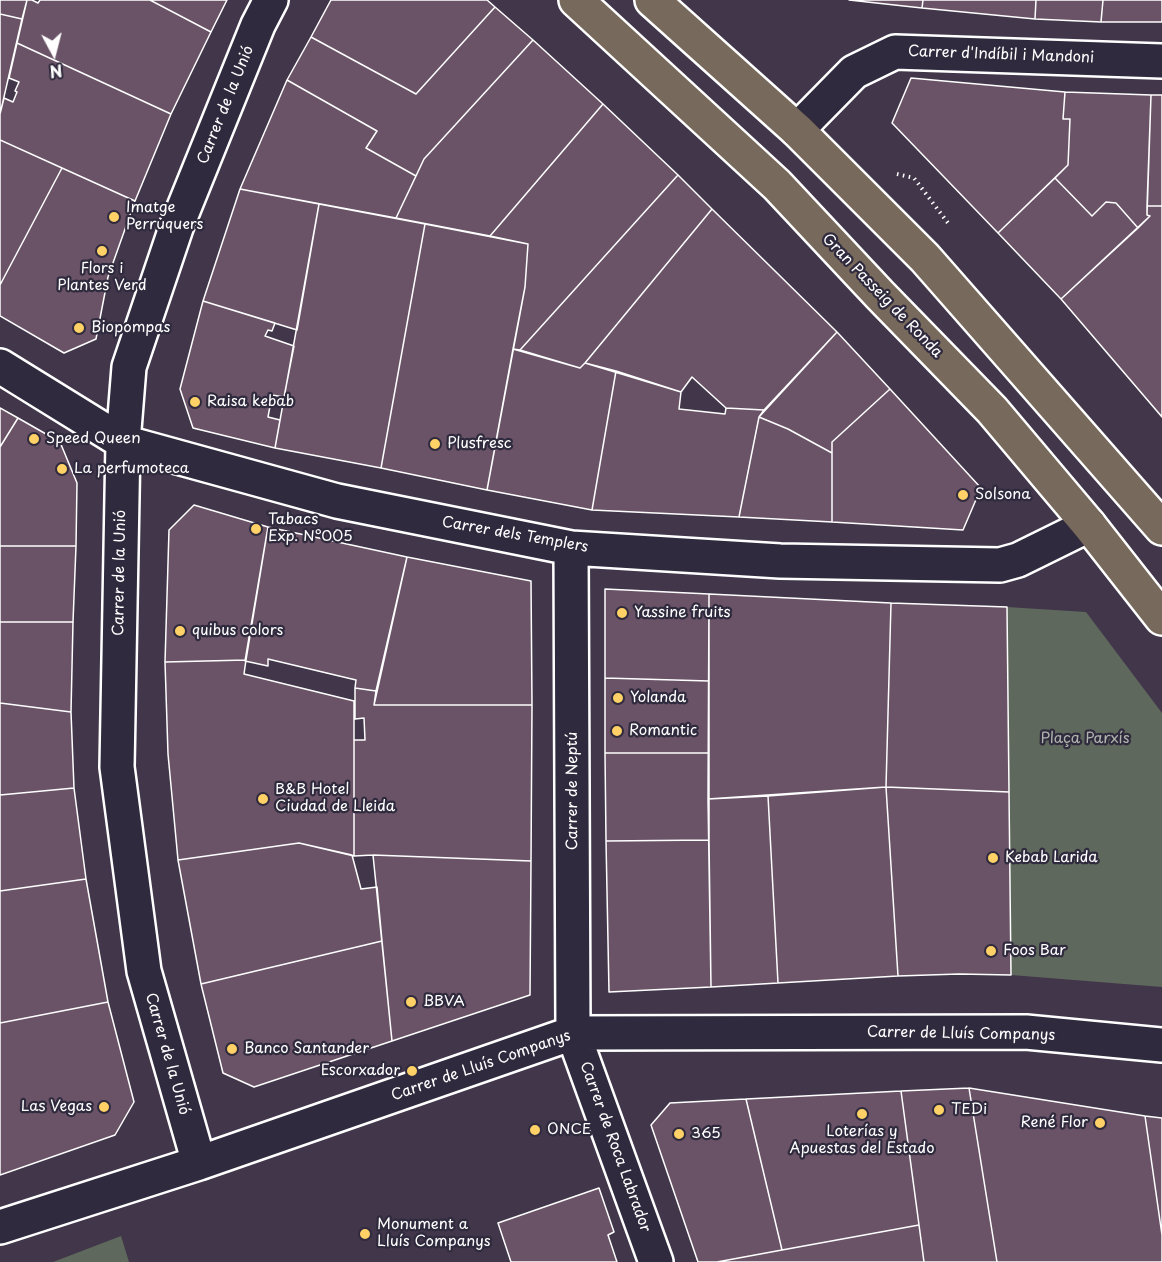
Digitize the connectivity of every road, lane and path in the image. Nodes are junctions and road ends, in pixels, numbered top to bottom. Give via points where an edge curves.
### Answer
1 (271, 0) edge
2 (576, 0) edge
3 (652, 0) edge
4 (1162, 61) edge
5 (797, 130) junction
6 (0, 366) edge
7 (123, 442) junction
8 (1089, 525) junction
9 (1162, 528) edge
10 (571, 548) junction
11 (1162, 618) edge
12 (573, 1033) junction
13 (1162, 1045) edge
14 (199, 1163) junction
15 (0, 1227) edge
16 (656, 1262) edge

1 - 7 street, Carrer de la Unió via 173,236 129,367
2 - 8 main road, Gran Passeig de Ronda via 777,185 992,410
3 - 5 main road
4 - 5 street, Carrer d'Indíbil i Mandoni via 895,52 854,72
5 - 9 main road via 925,258
6 - 7 street, Carrer dels Templers
7 - 10 street, Carrer dels Templers via 337,501
7 - 14 street, Carrer de la Unió via 117,767 144,971
8 - 10 street, Carrer dels Templers via 1018,560 999,565 780,561
8 - 11 main road, Gran Passeig de Ronda
10 - 12 street, Carrer de Neptú
12 - 13 street, Carrer de Lluís Companys via 1026,1032
12 - 14 street, Carrer de Lluís Companys
12 - 16 street, Carrer de Roca Labrador
14 - 15 street, Carrer de Lluís Companys

